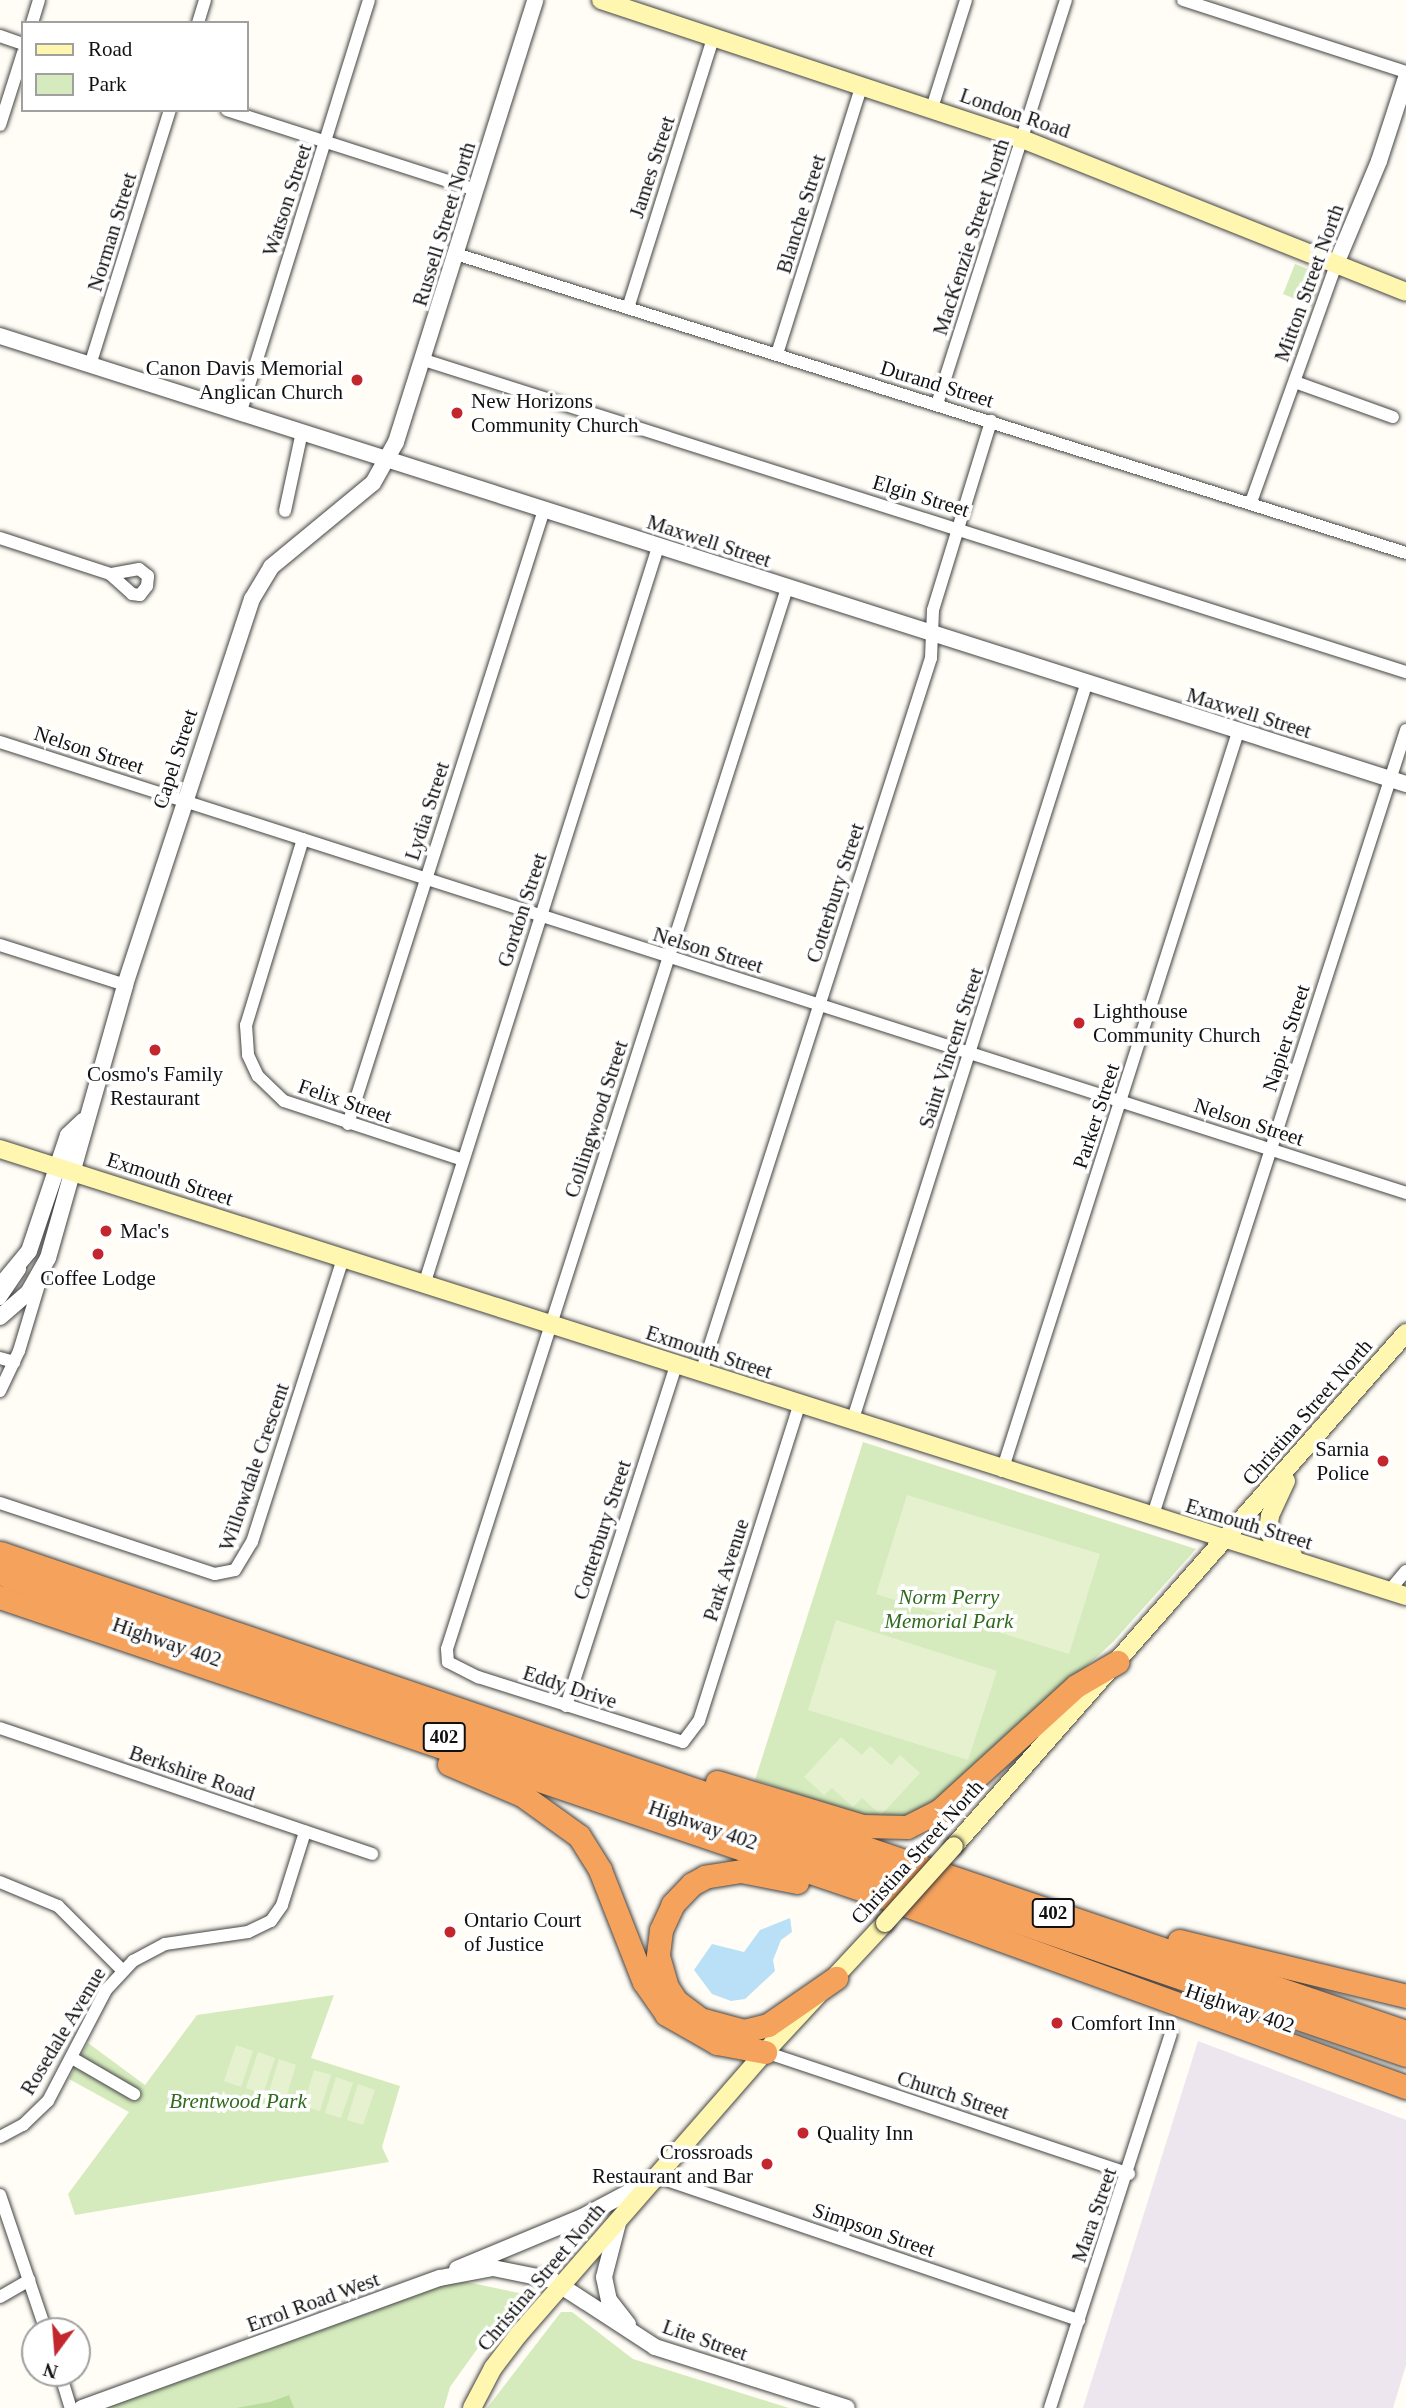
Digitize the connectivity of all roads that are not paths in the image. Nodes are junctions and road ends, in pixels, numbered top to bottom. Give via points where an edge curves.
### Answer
1 (39, 0) edge
2 (205, 0) edge
3 (369, 0) edge
4 (535, 0) edge
5 (601, 0) edge
6 (967, 0) edge
7 (1066, 0) edge
8 (1183, 0) edge
9 (33, 21) edge
10 (199, 21) edge
11 (0, 37) edge
12 (713, 38) junction
13 (21, 43) edge
14 (21, 59) edge
15 (1406, 72) edge
16 (1406, 78) edge
17 (862, 85) junction
18 (932, 108) junction
19 (169, 112) edge
20 (232, 112) edge
21 (0, 125) edge
22 (1022, 139) junction
23 (326, 142) junction
24 (476, 190) junction
25 (456, 254) junction
26 (1336, 264) junction
27 (1406, 292) edge
28 (628, 308) junction
29 (0, 336) edge
30 (778, 354) junction
31 (424, 360) junction
32 (90, 365) junction
33 (1295, 382) junction
34 (937, 404) junction
35 (241, 411) junction
36 (1393, 417) dead end
37 (991, 421) junction
38 (302, 432) junction
39 (387, 459) junction
40 (1251, 502) junction
41 (544, 510) junction
42 (285, 511) dead end
43 (958, 528) junction
44 (0, 538) edge
45 (658, 547) junction
46 (1406, 552) edge
47 (110, 574) dead end
48 (787, 588) junction
49 (931, 634) junction
50 (1406, 672) edge
51 (1086, 685) junction
52 (1406, 730) edge
53 (1238, 732) junction
54 (0, 742) edge
55 (1398, 782) edge
56 (184, 801) junction
57 (303, 839) junction
58 (425, 879) junction
59 (540, 916) junction
60 (0, 946) edge
61 (668, 958) junction
62 (125, 985) junction
63 (819, 1005) junction
64 (969, 1054) junction
65 (1121, 1101) junction
66 (348, 1124) junction
67 (0, 1149) edge
68 (1271, 1149) junction
69 (463, 1160) junction
70 (67, 1169) junction
71 (1406, 1193) edge
72 (25, 1256) junction
73 (343, 1259) junction
74 (43, 1271) junction
75 (424, 1285) junction
76 (0, 1286) edge
77 (0, 1299) edge
78 (0, 1317) edge
79 (550, 1325) junction
80 (1406, 1334) edge
81 (0, 1358) edge
82 (14, 1362) junction
83 (676, 1365) junction
84 (701, 1373) junction
85 (0, 1391) edge
86 (799, 1405) junction
87 (852, 1422) junction
88 (1298, 1459) junction
89 (1002, 1471) junction
90 (0, 1503) edge
91 (1152, 1518) junction
92 (1224, 1541) junction
93 (0, 1553) edge
94 (1314, 1568) junction
95 (1406, 1572) edge
96 (0, 1573) edge
97 (0, 1585) edge
98 (1397, 1594) edge
99 (0, 1597) edge
100 (229, 1631) junction
101 (448, 1662) joint
102 (1116, 1662) junction
103 (274, 1693) junction
104 (566, 1706) junction
105 (0, 1728) edge
106 (683, 1742) joint
107 (305, 1832) junction
108 (857, 1846) junction
109 (372, 1854) dead end
110 (0, 1882) edge
111 (935, 1919) junction
112 (122, 1970) junction
113 (836, 1978) junction
114 (1406, 1996) edge
115 (1228, 2020) junction
116 (1406, 2032) edge
117 (1171, 2034) dead end
118 (765, 2052) junction
119 (1406, 2055) edge
120 (72, 2058) junction
121 (1406, 2066) edge
122 (1406, 2077) edge
123 (1406, 2087) edge
124 (134, 2094) dead end
125 (0, 2137) edge
126 (1129, 2174) junction
127 (657, 2176) junction
128 (0, 2195) edge
129 (619, 2221) junction
130 (440, 2278) junction
131 (29, 2280) junction
132 (562, 2285) junction
133 (0, 2297) edge
134 (41, 2317) edge
135 (1079, 2320) junction
136 (671, 2353) junction
137 (64, 2387) edge
138 (71, 2408) edge
139 (82, 2408) edge
140 (472, 2408) edge
141 (847, 2408) edge
142 (1050, 2408) edge

1 - 9 street
2 - 10 street
3 - 23 street, Watson Street
4 - 24 street, Russell Street North
5 - 12 main road, London Road
6 - 18 street
7 - 22 street, MacKenzie Street North
8 - 15 street
11 - 13 street
12 - 17 main road, London Road
12 - 28 street, James Street
14 - 21 street
16 - 26 street, Mitton Street North via 1379,161
17 - 18 main road, London Road
17 - 30 street, Blanche Street
18 - 22 main road, London Road
19 - 32 street, Norman Street
20 - 23 street
22 - 26 main road, London Road
22 - 34 street, MacKenzie Street North
23 - 24 street
23 - 35 street, Watson Street
24 - 25 street, Russell Street North
25 - 28 street, Durand Street
25 - 31 street, Russell Street North
26 - 27 main road, London Road
26 - 33 street, Mitton Street North
28 - 30 street, Durand Street
29 - 32 street, Maxwell Street
30 - 34 street, Durand Street
31 - 39 street, Russell Street North
31 - 43 street, Elgin Street
32 - 35 street, Maxwell Street
33 - 36 street
33 - 40 street, Mitton Street North
34 - 37 street, Durand Street
35 - 38 street, Maxwell Street
37 - 40 street, Durand Street
37 - 43 street, Cotterbury Street
38 - 39 street, Maxwell Street
38 - 42 street
39 - 41 street, Maxwell Street
39 - 56 street, Capel Street via 373,483 271,567 237,637
40 - 46 street, Durand Street
41 - 45 street, Maxwell Street
41 - 58 street, Lydia Street
43 - 49 street, Cotterbury Street via 933,610
43 - 50 street, Elgin Street
44 - 47 street
45 - 48 street, Maxwell Street
45 - 59 street, Gordon Street
48 - 49 street, Maxwell Street
48 - 61 street, Collingwood Street
49 - 51 street, Maxwell Street
49 - 63 street, Cotterbury Street via 931,658
51 - 53 street, Maxwell Street
51 - 64 street, Saint Vincent Street
52 - 55 street, Napier Street
53 - 55 street, Maxwell Street
53 - 65 street, Parker Street
54 - 56 street, Nelson Street
55 - 68 street, Napier Street
56 - 57 street, Nelson Street
56 - 62 street, Capel Street
57 - 58 street, Nelson Street
57 - 66 street, Felix Street via 246,1025 248,1055 258,1076 284,1101
58 - 59 street, Nelson Street
58 - 66 street, Lydia Street
59 - 61 street, Nelson Street
59 - 69 street, Gordon Street
60 - 62 street
61 - 63 street, Nelson Street
61 - 79 street, Collingwood Street
62 - 70 street, Capel Street via 83,1121 84,1141
63 - 64 street, Nelson Street
63 - 84 street, Cotterbury Street
64 - 65 street, Nelson Street
64 - 87 street, Saint Vincent Street
65 - 68 street, Nelson Street
65 - 89 street, Parker Street
66 - 69 street, Felix Street
67 - 70 main road, Exmouth Street
68 - 71 street, Nelson Street
68 - 91 street, Napier Street
69 - 75 street, Gordon Street
70 - 72 street, Capel Street
70 - 73 main road, Exmouth Street
70 - 74 street, Capel Street
72 - 76 street, Capel Street
72 - 77 street, Capel Street
73 - 75 main road, Exmouth Street
73 - 90 street, Willowdale Crescent via 252,1542 235,1570 215,1574
74 - 78 street, Capel Street via 29,1293
74 - 82 street, Capel Street
75 - 79 main road, Exmouth Street
79 - 83 main road, Exmouth Street
79 - 101 street, Collingwood Street via 447,1649
80 - 88 main road, Christina Street North
81 - 82 street
82 - 85 street, Capel Street
83 - 84 main road, Exmouth Street
83 - 104 street, Cotterbury Street
84 - 86 main road, Exmouth Street
86 - 87 main road, Exmouth Street
86 - 106 street, Park Avenue via 699,1721
87 - 89 main road, Exmouth Street
88 - 92 main road, Christina Street North
88 - 94 main road via 1269,1516 1268,1531 1282,1550
89 - 91 main road, Exmouth Street
91 - 92 main road, Exmouth Street
92 - 94 main road, Exmouth Street
92 - 102 main road, Christina Street North
93 - 100 highway, Highway 402 / 402
94 - 98 main road, Exmouth Street
95 - 98 street
96 - 119 highway
97 - 121 highway, Highway 402 / 402
99 - 103 highway
100 - 102 highway via 356,1665 639,1759 887,1830 919,1824 939,1811 1076,1686
100 - 108 highway, Highway 402 / 402
101 - 104 street, Eddy Drive via 467,1673
102 - 113 main road, Christina Street North, bridge
103 - 111 highway via 881,1896
103 - 118 highway via 522,1795 562,1821 595,1861 645,1982 666,2014 717,2043
104 - 106 street, Eddy Drive
105 - 107 street, Berkshire Road
107 - 109 street, Berkshire Road
107 - 112 street, Rosedale Avenue via 282,1905 266,1925 248,1932 165,1944
108 - 114 highway via 1191,1944
108 - 116 highway, Highway 402 / 402
110 - 112 street via 58,1906
111 - 113 highway via 741,1871 692,1884 673,1904 661,1930 658,1956 667,1987 687,2011 718,2027 744,2031 768,2025
111 - 115 highway
112 - 120 street, Rosedale Avenue via 106,1990
113 - 118 main road, Christina Street North
115 - 122 highway
115 - 123 highway
117 - 126 street, Mara Street
118 - 126 street, Church Street
118 - 127 main road, Christina Street North
120 - 124 street
120 - 125 street, Rosedale Avenue via 48,2101 23,2125
126 - 135 street, Mara Street
127 - 129 main road, Christina Street North
127 - 130 street via 589,2214 487,2253
127 - 135 street, Simpson Street
128 - 131 street
129 - 132 main road, Christina Street North
129 - 136 street via 605,2264 609,2300 641,2335
130 - 132 street, Errol Road West via 505,2269
130 - 139 street, Errol Road West
131 - 133 street
131 - 134 street
132 - 136 street, Lite Street via 629,2333
132 - 140 main road, Christina Street North via 506,2349
135 - 142 street, Mara Street
136 - 141 street, Lite Street
137 - 138 street

